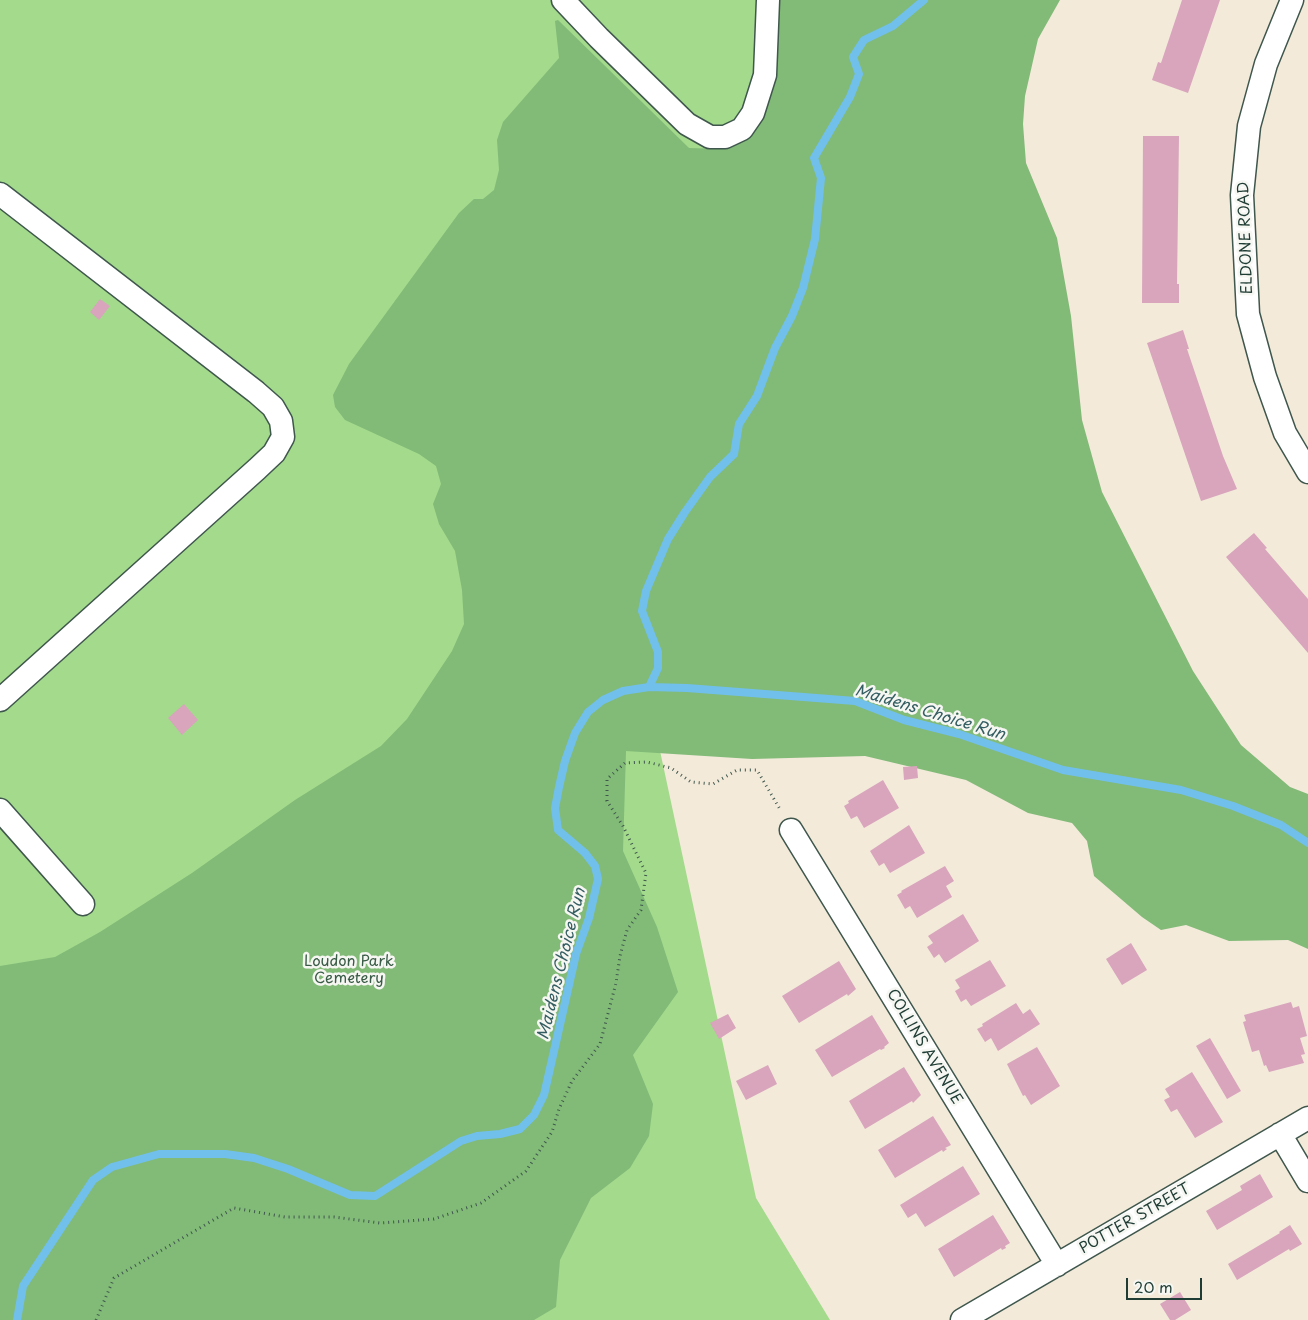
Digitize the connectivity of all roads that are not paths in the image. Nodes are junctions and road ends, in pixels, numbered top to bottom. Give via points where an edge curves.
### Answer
1 (564, 0) edge
2 (768, 0) edge
3 (1292, 0) edge
4 (0, 194) edge
5 (1308, 472) edge
6 (0, 700) edge
7 (0, 810) edge
8 (791, 830) road end
9 (83, 904) dead end
10 (1308, 1118) edge
11 (1280, 1134) junction
12 (1308, 1181) edge
13 (1057, 1265) junction
14 (962, 1320) edge

1 - 2 street via 598,38 687,124 710,137 725,138 742,129 754,113 765,75
3 - 5 street, ELDONE ROAD via 1266,64 1248,126 1242,195 1248,314 1285,433
4 - 6 street via 256,392 273,407 283,437 274,453 257,469
7 - 9 street
8 - 13 street, COLLINS AVENUE
10 - 11 street, POTTER STREET
11 - 12 street
11 - 13 street, POTTER STREET
13 - 14 street, POTTER STREET

